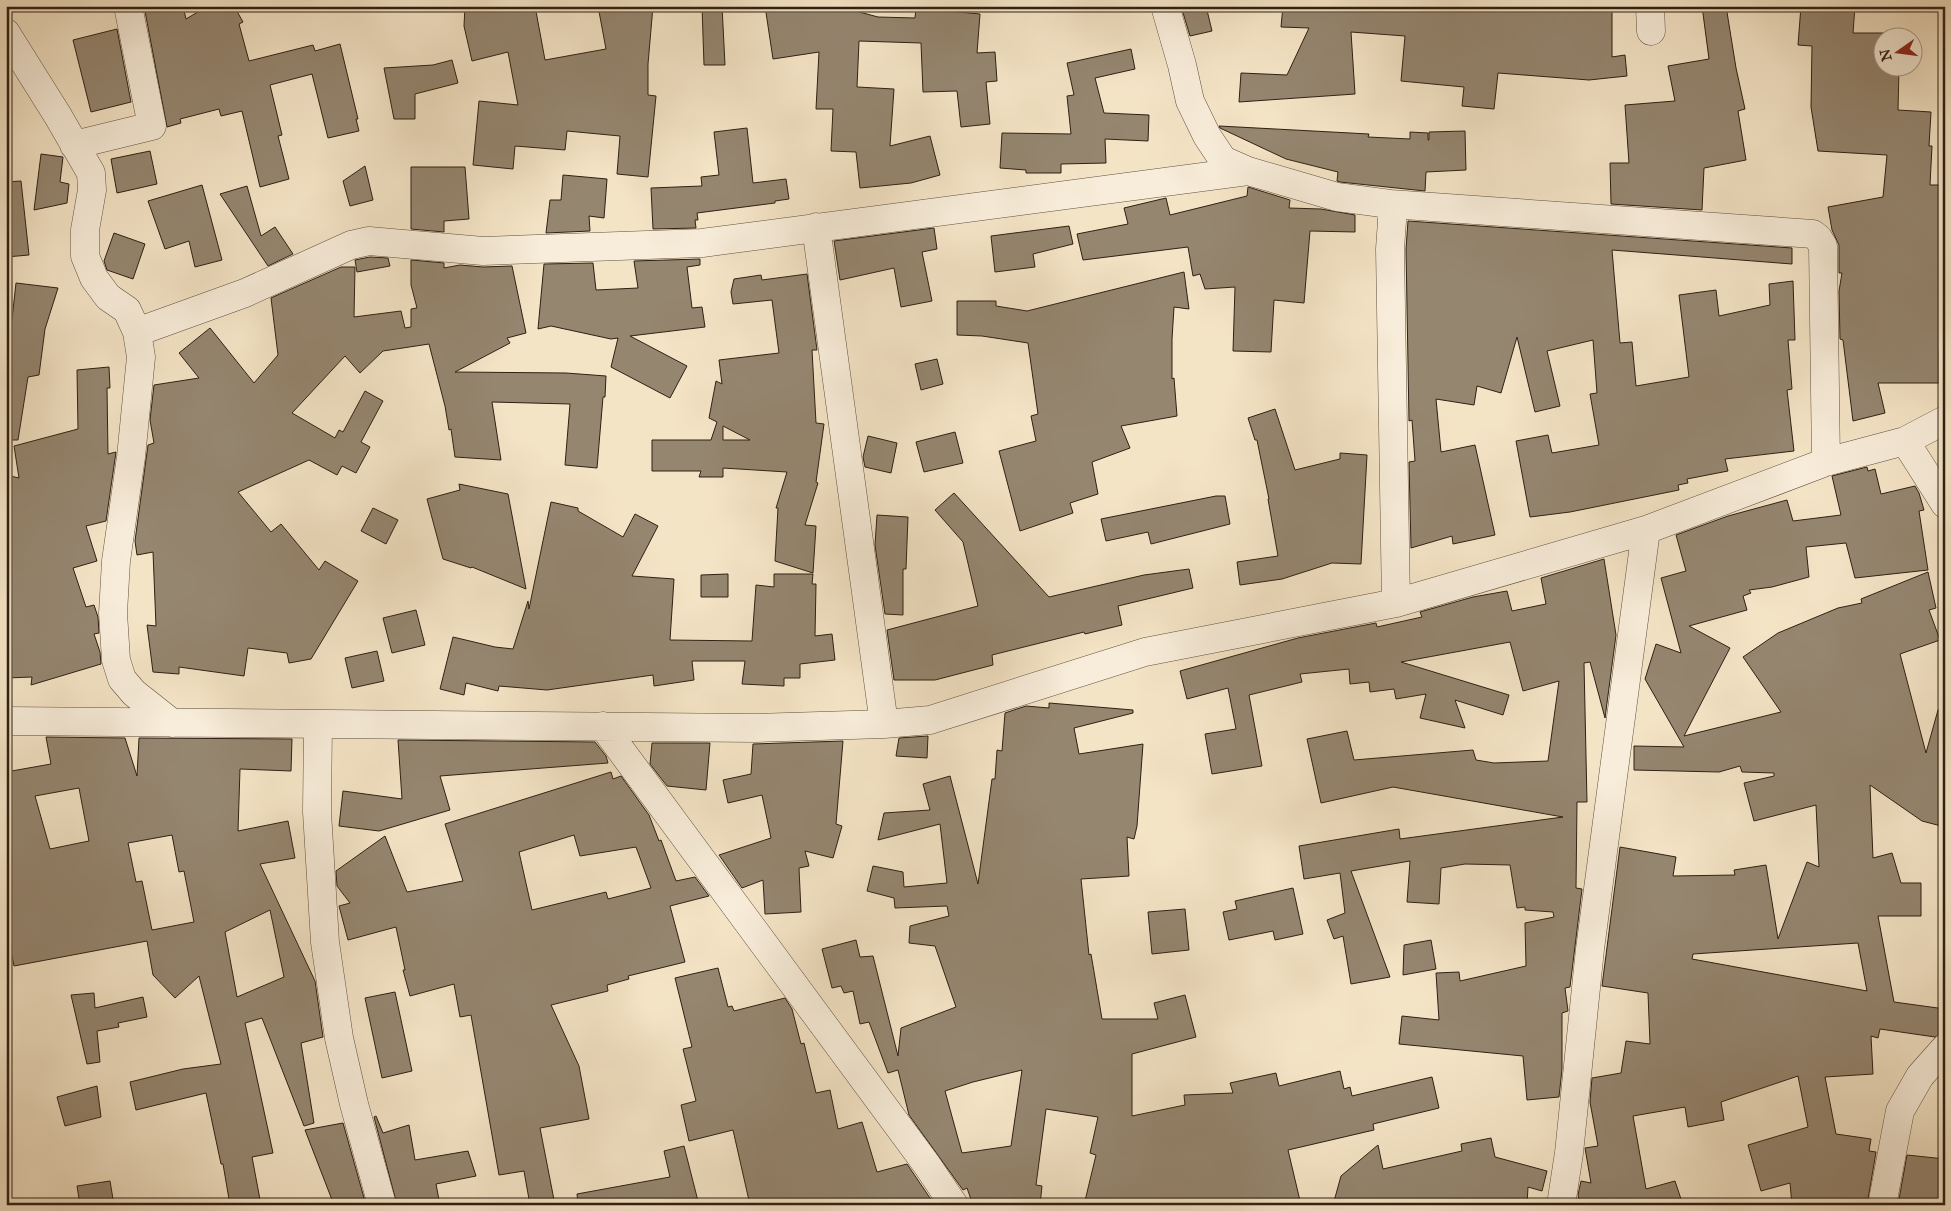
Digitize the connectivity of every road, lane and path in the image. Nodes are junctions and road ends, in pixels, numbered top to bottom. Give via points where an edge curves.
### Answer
1 (128, 6) edge
2 (1165, 6) edge
3 (6, 33) edge
4 (74, 145) junction
5 (1248, 171) junction
6 (1390, 204) junction
7 (816, 227) junction
8 (137, 332) junction
9 (1945, 420) edge
10 (1905, 441) junction
11 (1826, 462) junction
12 (1945, 504) edge
13 (1646, 530) junction
14 (1396, 603) junction
15 (6, 721) edge
16 (172, 723) junction
17 (318, 724) junction
18 (884, 724) junction
19 (603, 726) junction
20 (1945, 1048) edge
21 (382, 1205) edge
22 (954, 1205) edge
23 (1561, 1205) edge
24 (1882, 1205) edge

1 - 4 street via 152,126
2 - 5 street via 1190,101 1207,136 1222,160
3 - 4 street
4 - 8 street via 91,173 85,256 94,278 108,297 126,310
5 - 6 street via 1337,197
5 - 7 street
6 - 11 street via 1813,234 1822,246
6 - 14 street
7 - 8 street via 702,243 483,251 369,241 351,245 245,293
7 - 18 street
8 - 16 street via 140,357 131,457 116,561 113,612 116,660 122,679 134,693
9 - 10 street
10 - 11 street
10 - 12 street
11 - 13 street
13 - 14 street
13 - 23 street via 1590,949
14 - 18 street via 1145,652 930,720
15 - 16 street
16 - 17 street
17 - 19 street
17 - 21 street via 317,812 325,942 339,1038
18 - 19 street via 756,728
19 - 22 street
20 - 24 street via 1920,1076 1900,1111

